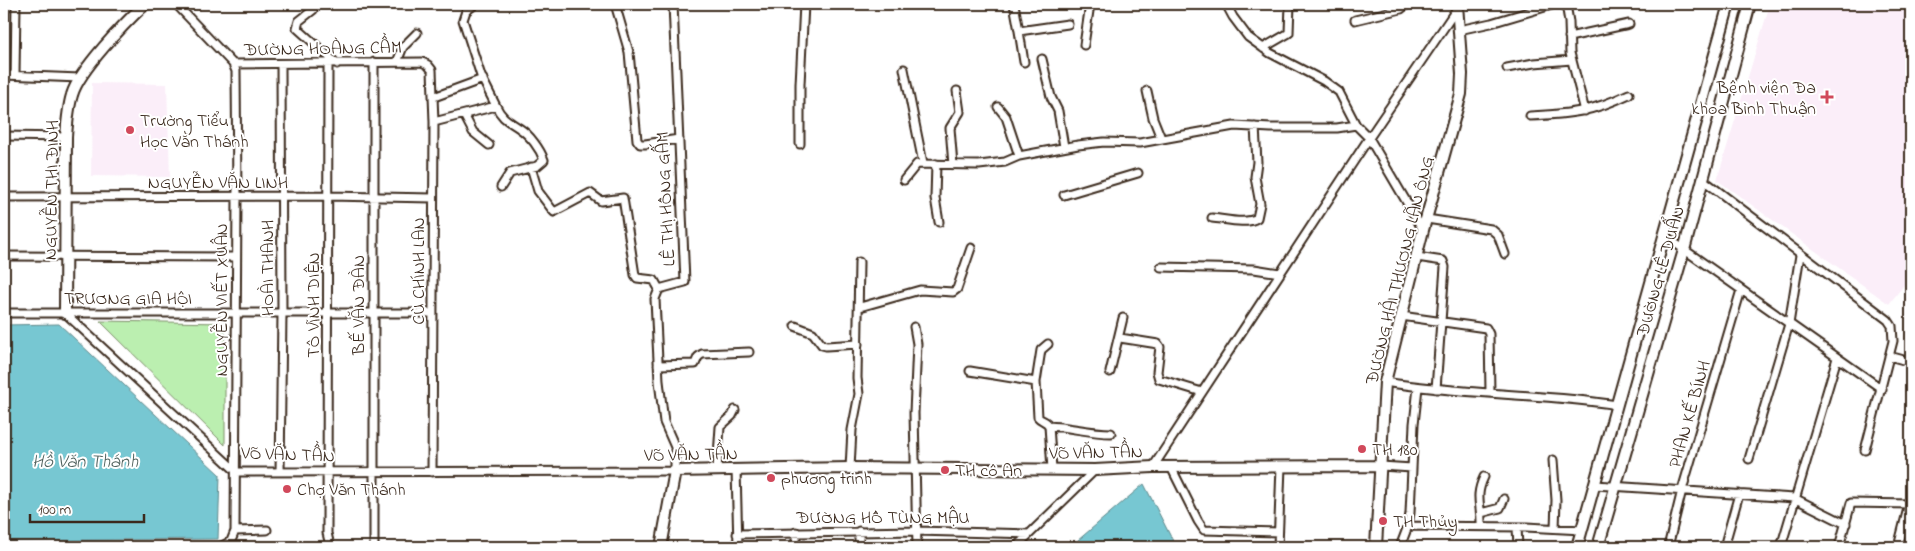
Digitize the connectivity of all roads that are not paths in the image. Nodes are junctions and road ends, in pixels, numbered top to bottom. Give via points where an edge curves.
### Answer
1 (16, 4) edge
2 (145, 4) edge
3 (189, 4) edge
4 (615, 4) edge
5 (673, 4) edge
6 (804, 4) edge
7 (1014, 4) edge
8 (1090, 4) edge
9 (1226, 4) edge
10 (1290, 4) edge
11 (1407, 4) edge
12 (1555, 4) edge
13 (1566, 4) edge
14 (1729, 4) edge
15 (1750, 4) edge
16 (474, 5) edge
17 (1458, 5) edge
18 (178, 6) edge
19 (313, 10) dead end
20 (1355, 20) dead end
21 (1068, 24) dead end
22 (1629, 24) dead end
23 (1458, 30) junction
24 (1019, 31) junction
25 (417, 32) dead end
26 (1569, 37) junction
27 (1084, 45) dead end
28 (1263, 48) junction
29 (1042, 59) dead end
30 (1572, 60) junction
31 (374, 62) junction
32 (397, 62) junction
33 (1024, 62) dead end
34 (233, 64) junction
35 (281, 64) junction
36 (328, 64) junction
37 (337, 64) junction
38 (1507, 68) dead end
39 (904, 69) dead end
40 (432, 70) joint
41 (4, 76) edge
42 (15, 76) junction
43 (80, 78) junction
44 (483, 79) junction
45 (1147, 91) dead end
46 (957, 92) dead end
47 (1630, 94) dead end
48 (434, 97) junction
49 (496, 106) junction
50 (998, 107) dead end
51 (1585, 111) junction
52 (464, 115) junction
53 (1530, 116) dead end
54 (434, 122) junction
55 (1356, 126) junction
56 (1255, 127) junction
57 (4, 136) edge
58 (66, 137) junction
59 (1161, 138) junction
60 (1369, 138) junction
61 (679, 140) junction
62 (800, 144) dead end
63 (489, 145) dead end
64 (1064, 147) junction
65 (1019, 156) junction
66 (923, 163) junction
67 (936, 164) junction
68 (952, 165) junction
69 (531, 167) junction
70 (1138, 174) dead end
71 (1702, 179) junction
72 (904, 180) dead end
73 (501, 187) dead end
74 (1064, 195) dead end
75 (237, 196) junction
76 (282, 196) junction
77 (328, 196) junction
78 (374, 196) junction
79 (4, 197) edge
80 (65, 198) junction
81 (433, 198) junction
82 (1212, 218) dead end
83 (1427, 218) junction
84 (939, 222) dead end
85 (1423, 230) junction
86 (1664, 236) junction
87 (971, 248) dead end
88 (1684, 250) junction
89 (1505, 254) dead end
90 (1800, 255) junction
91 (4, 256) edge
92 (65, 257) junction
93 (236, 257) junction
94 (1417, 257) junction
95 (860, 262) dead end
96 (1161, 267) dead end
97 (1280, 273) junction
98 (659, 289) junction
99 (1741, 290) junction
100 (860, 307) junction
101 (4, 312) edge
102 (65, 313) junction
103 (236, 313) junction
104 (282, 313) junction
105 (433, 313) junction
106 (328, 314) junction
107 (373, 314) junction
108 (1401, 316) junction
109 (1124, 318) dead end
110 (1440, 321) junction
111 (1789, 324) junction
112 (795, 326) dead end
113 (914, 327) dead end
114 (1120, 338) junction
115 (858, 344) junction
116 (1048, 344) dead end
117 (749, 352) dead end
118 (1889, 356) junction
119 (1837, 358) junction
120 (1911, 362) edge
121 (658, 365) junction
122 (970, 371) dead end
123 (1110, 372) dead end
124 (1036, 382) junction
125 (1385, 382) junction
126 (1418, 387) junction
127 (1436, 389) junction
128 (1882, 389) junction
129 (1202, 392) junction
130 (1490, 392) junction
131 (1617, 404) junction
132 (735, 410) dead end
133 (1049, 426) junction
134 (1111, 433) dead end
135 (1865, 450) dead end
136 (1749, 459) dead end
137 (1553, 460) dead end
138 (1281, 466) junction
139 (1381, 466) junction
140 (1153, 467) junction
141 (1171, 467) junction
142 (850, 468) junction
143 (916, 468) junction
144 (1412, 468) junction
145 (736, 469) junction
146 (1052, 469) junction
147 (717, 470) junction
148 (1095, 470) junction
149 (675, 471) junction
150 (237, 472) junction
151 (280, 472) junction
152 (328, 472) junction
153 (373, 472) junction
154 (432, 472) junction
155 (1484, 476) dead end
156 (1595, 485) junction
157 (1615, 486) junction
158 (1682, 490) junction
159 (1739, 494) junction
160 (1794, 498) junction
161 (1504, 499) dead end
162 (1910, 504) edge
163 (1481, 514) junction
164 (1846, 524) junction
165 (1408, 526) junction
166 (1481, 526) junction
167 (1517, 527) junction
168 (1555, 528) junction
169 (266, 530) dead end
170 (1582, 530) junction
171 (859, 531) junction
172 (916, 531) junction
173 (796, 532) junction
174 (1278, 532) junction
175 (235, 534) junction
176 (738, 534) junction
177 (1030, 534) junction
178 (330, 546) dead end
179 (220, 547) edge
180 (374, 547) edge
181 (661, 547) edge
182 (738, 547) edge
183 (796, 547) edge
184 (860, 547) edge
185 (917, 547) edge
186 (1016, 547) edge
187 (1278, 547) edge
188 (1376, 547) edge
189 (1400, 547) edge
190 (1518, 547) edge
191 (1577, 547) edge
192 (1598, 547) edge
193 (1668, 547) edge
194 (1724, 547) edge
195 (1781, 547) edge
196 (1839, 547) edge
197 (1898, 547) edge

1 - 42 street
2 - 43 street, NGUYỄN THỊ ĐỊNH
3 - 18 street
4 - 61 street via 628,52 637,140 640,144
5 - 61 street, LÊ THỊ HỒNG GẤM
6 - 62 street
7 - 24 street
8 - 27 street
9 - 28 street via 1248,37
10 - 28 street via 1289,33
11 - 20 street via 1401,9
12 - 23 street
13 - 26 street
14 - 86 street, ĐƯỜNG LÊ DUẨN
15 - 71 street, ĐƯỜNG LÊ DUẨN
16 - 44 street via 466,11 463,20
17 - 23 street, ĐƯỜNG HẢI THƯỢNG LÃN ÔNG
17 - 60 street
18 - 34 street, ĐƯỜNG HOÀNG CẦM
19 - 37 street via 299,21 297,28
21 - 24 street
22 - 26 street
23 - 83 street, ĐƯỜNG HẢI THƯỢNG LÃN ÔNG via 1462,94
24 - 33 street
25 - 32 street via 403,47
26 - 30 street
28 - 55 street via 1335,88 1342,95
29 - 64 street via 1051,97 1058,111
30 - 38 street via 1534,62
30 - 51 street
31 - 32 street, ĐƯỜNG HOÀNG CẦM
31 - 37 street, ĐƯỜNG HOÀNG CẦM
31 - 78 street, BẾ VĂN ĐÀN
32 - 40 street, ĐƯỜNG HOÀNG CẦM via 422,62
34 - 35 street, ĐƯỜNG HOÀNG CẦM
34 - 75 street, NGUYỄN VIẾT XUÂN via 236,71
35 - 36 street, ĐƯỜNG HOÀNG CẦM
35 - 76 street, HOÀI THANH
36 - 37 street, ĐƯỜNG HOÀNG CẦM
36 - 77 street, TÔ VĨNH DIỆN
39 - 66 street
40 - 48 street, CÙ CHÍNH LAN
41 - 42 street
42 - 43 street
43 - 58 street, NGUYỄN THỊ ĐỊNH via 72,93
44 - 48 street
44 - 49 street
45 - 59 street
46 - 68 street via 960,112 950,128
47 - 51 street via 1606,106
48 - 54 street, CÙ CHÍNH LAN
49 - 52 street
49 - 69 street via 502,118 522,130 542,155 542,164
50 - 65 street via 1006,117
51 - 53 street
52 - 54 street
52 - 63 street via 473,132
54 - 81 street, CÙ CHÍNH LAN
55 - 56 street
55 - 60 street
56 - 59 street via 1234,126
56 - 82 street via 1257,162 1254,177 1260,204 1257,218 1244,221
57 - 58 street
58 - 80 street, NGUYỄN THỊ ĐỊNH
59 - 64 street via 1140,143 1092,143
60 - 85 street
60 - 97 street
61 - 98 street, LÊ THỊ HỒNG GẤM via 685,282
64 - 65 street
65 - 68 street via 1006,162
66 - 67 street
66 - 72 street via 917,164
67 - 68 street
67 - 84 street via 935,198
69 - 73 street via 510,173
69 - 98 street via 538,191 554,212 590,193 601,200 623,198 635,274 641,280 654,280
70 - 74 street
71 - 88 street, ĐƯỜNG LÊ DUẨN
71 - 90 street
75 - 76 street, NGUYỄN VĂN LINH
75 - 80 street, NGUYỄN VĂN LINH
75 - 93 street, NGUYỄN VIẾT XUÂN
76 - 77 street, NGUYỄN VĂN LINH
76 - 104 street, HOÀI THANH
77 - 78 street, NGUYỄN VĂN LINH
77 - 106 street, TÔ VĨNH DIỆN
78 - 81 street, NGUYỄN VĂN LINH
78 - 107 street, BẾ VĂN ĐÀN
79 - 80 street, NGUYỄN VĂN LINH
80 - 92 street, NGUYỄN THỊ ĐỊNH
81 - 105 street, CÙ CHÍNH LAN
83 - 85 street, ĐƯỜNG HẢI THƯỢNG LÃN ÔNG
83 - 89 street via 1491,229 1498,235
85 - 94 street, ĐƯỜNG HẢI THƯỢNG LÃN ÔNG
86 - 88 street
86 - 131 street, ĐƯỜNG LÊ DUẨN
87 - 100 street via 957,289 953,292 920,290
88 - 99 street
88 - 157 street, ĐƯỜNG LÊ DUẨN
90 - 111 street
90 - 118 street via 1888,320 1894,333
91 - 92 street
92 - 93 street
92 - 102 street, NGUYỄN THỊ ĐỊNH
93 - 103 street, NGUYỄN VIẾT XUÂN
94 - 108 street, ĐƯỜNG HẢI THƯỢNG LÃN ÔNG
94 - 110 street via 1439,260 1444,264
95 - 100 street
96 - 97 street via 1254,269
97 - 129 street
98 - 121 street, LÊ THỊ HỒNG GẤM via 655,299
99 - 111 street
99 - 158 street, PHAN KẾ BÍNH
100 - 115 street
101 - 102 street, TRƯƠNG GIA HỘI
102 - 103 street, TRƯƠNG GIA HỘI
102 - 150 street, VÕ VĂN TẦN
103 - 104 street, TRƯƠNG GIA HỘI
103 - 150 street, NGUYỄN VIẾT XUÂN
104 - 106 street, TRƯƠNG GIA HỘI
104 - 151 street, HOÀI THANH
105 - 107 street, TRƯƠNG GIA HỘI
105 - 154 street, CÙ CHÍNH LAN
106 - 107 street, TRƯƠNG GIA HỘI
106 - 152 street, TÔ VĨNH DIỆN
107 - 153 street, BẾ VĂN ĐÀN
108 - 110 street
108 - 125 street, ĐƯỜNG HẢI THƯỢNG LÃN ÔNG
109 - 114 street
110 - 127 street
110 - 130 street via 1486,328 1489,334
111 - 119 street
111 - 136 street
112 - 115 street via 813,333 826,346
113 - 143 street via 917,344
114 - 123 street
114 - 129 street via 1158,344 1159,379
115 - 142 street via 859,394 852,430
116 - 124 street via 1041,350
117 - 121 street via 702,354 695,364
118 - 120 street
118 - 128 street
119 - 128 street
119 - 160 street
121 - 149 street, LÊ THỊ HỒNG GẤM via 664,422 674,447
122 - 124 street
124 - 133 street via 1038,417
125 - 126 street
125 - 139 street, ĐƯỜNG HẢI THƯỢNG LÃN ÔNG
126 - 127 street
126 - 144 street
127 - 130 street
128 - 135 street
129 - 140 street
130 - 131 street
131 - 156 street, ĐƯỜNG LÊ DUẨN
132 - 147 street via 720,428
133 - 134 street
133 - 146 street
137 - 168 street
138 - 139 street, VÕ VĂN TẦN
138 - 141 street, VÕ VĂN TẦN
138 - 174 street
139 - 144 street
139 - 188 street, ĐƯỜNG HẢI THƯỢNG LÃN ÔNG
140 - 141 street, VÕ VĂN TẦN
140 - 148 street, VÕ VĂN TẦN
141 - 174 street via 1204,530
142 - 143 street, VÕ VĂN TẦN
142 - 145 street, VÕ VĂN TẦN
143 - 146 street, VÕ VĂN TẦN
143 - 172 street
144 - 165 street
145 - 147 street, VÕ VĂN TẦN
145 - 176 street
146 - 148 street, VÕ VĂN TẦN
147 - 149 street, VÕ VĂN TẦN
148 - 177 street
149 - 154 street, VÕ VĂN TẦN
149 - 181 street, LÊ THỊ HỒNG GẤM
150 - 151 street, VÕ VĂN TẦN
150 - 175 street, NGUYỄN VIẾT XUÂN
151 - 152 street, VÕ VĂN TẦN
152 - 153 street, VÕ VĂN TẦN
152 - 178 street, TÔ VĨNH DIỆN via 327,533
153 - 154 street, VÕ VĂN TẦN
153 - 180 street, BẾ VĂN ĐÀN
155 - 163 street via 1478,494
156 - 157 street
156 - 170 street, ĐƯỜNG LÊ DUẨN
157 - 158 street
157 - 192 street, ĐƯỜNG LÊ DUẨN
158 - 159 street
158 - 193 street, PHAN KẾ BÍNH
159 - 160 street
159 - 194 street
160 - 164 street
160 - 195 street
161 - 163 street via 1500,508
162 - 164 street via 1851,503
162 - 197 street
163 - 166 street
164 - 196 street
165 - 166 street
165 - 189 street
166 - 167 street
167 - 168 street
167 - 190 street
168 - 170 street
169 - 175 street
170 - 191 street, ĐƯỜNG LÊ DUẨN
171 - 172 street, ĐƯỜNG HỒ TÙNG MẬU
171 - 173 street, ĐƯỜNG HỒ TÙNG MẬU
171 - 184 street
172 - 177 street, ĐƯỜNG HỒ TÙNG MẬU
172 - 185 street
173 - 176 street, ĐƯỜNG HỒ TÙNG MẬU
173 - 183 street
174 - 187 street
175 - 179 street
176 - 182 street
177 - 186 street

